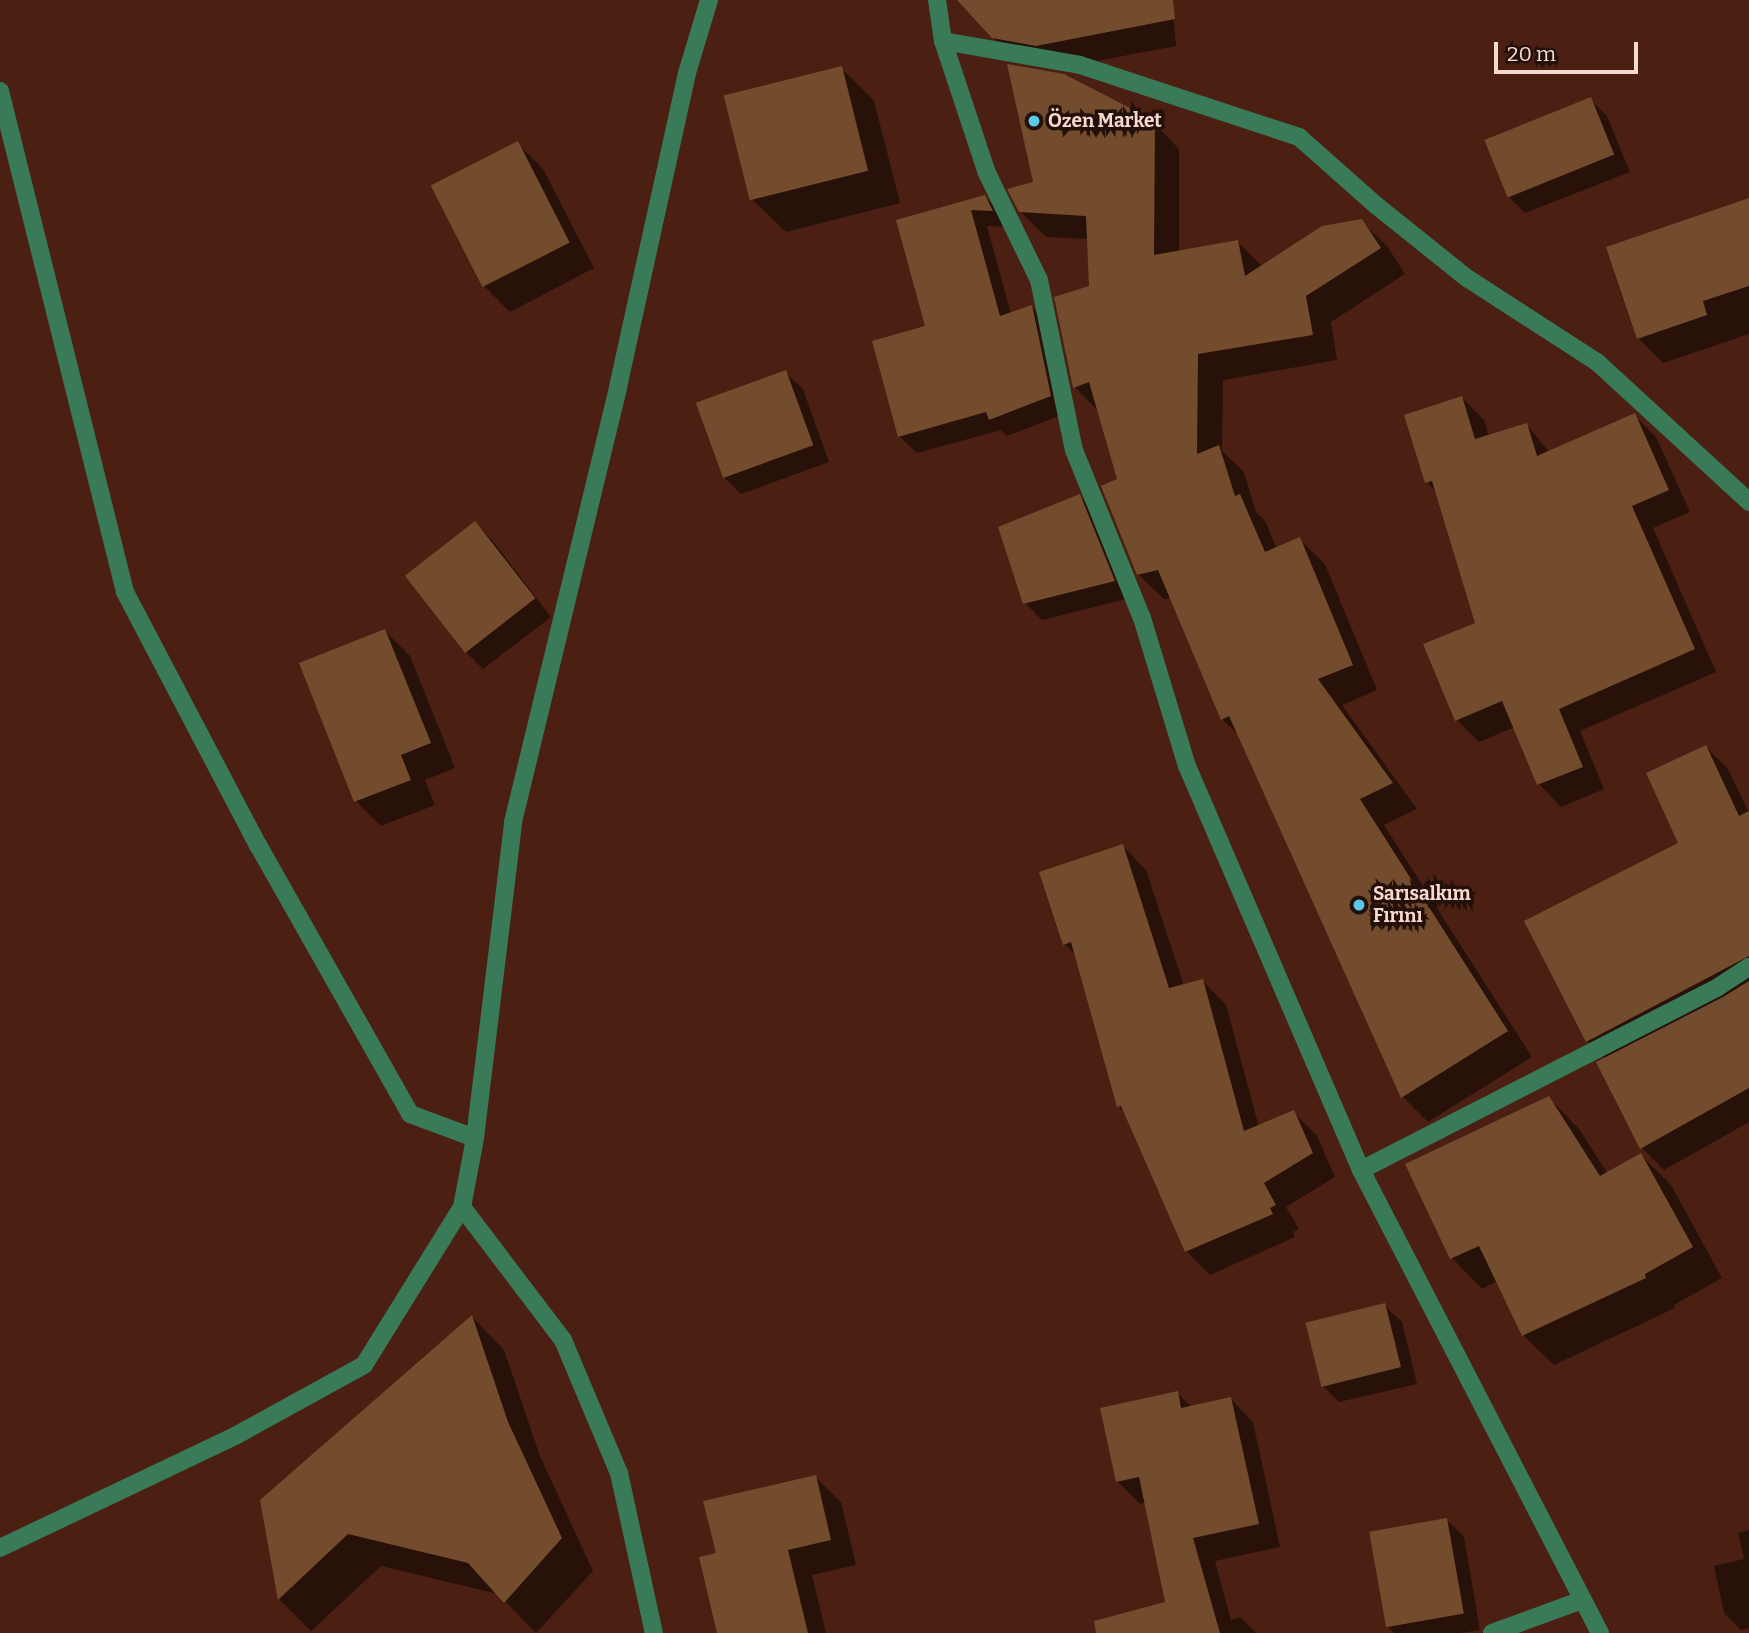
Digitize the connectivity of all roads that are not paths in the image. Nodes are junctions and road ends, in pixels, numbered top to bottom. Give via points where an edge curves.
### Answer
1 (709, 0) edge
2 (937, 0) edge
3 (943, 41) junction
4 (0, 91) edge
5 (1749, 502) edge
6 (1749, 967) edge
7 (475, 1138) junction
8 (1361, 1170) junction
9 (462, 1207) junction
10 (0, 1548) edge
11 (1582, 1600) junction
12 (654, 1633) edge
13 (1492, 1633) edge
14 (1601, 1633) edge

1 - 7 street via 687,73 618,387 513,822
2 - 3 street
3 - 5 street via 1080,65 1299,136 1467,278 1597,362
3 - 8 street via 987,173 1039,280 1074,450 1142,618 1187,766
4 - 7 street via 125,592 258,845 410,1114
6 - 8 street
7 - 9 street
8 - 11 street
9 - 10 street via 364,1365 235,1436
9 - 12 street via 563,1340 619,1473
11 - 13 street
11 - 14 street

